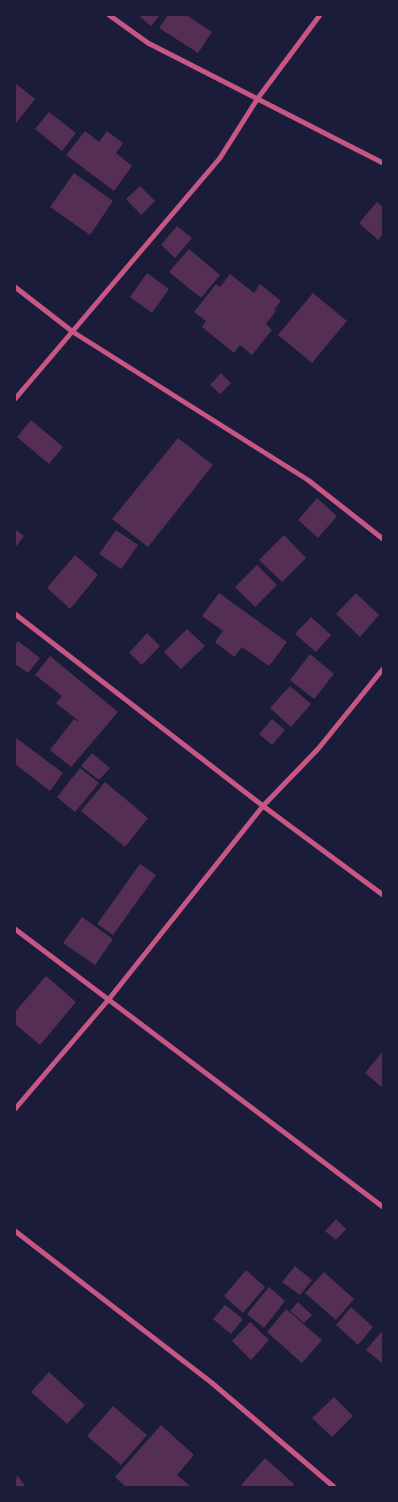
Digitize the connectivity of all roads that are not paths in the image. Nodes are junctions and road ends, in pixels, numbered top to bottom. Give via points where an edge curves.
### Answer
1 (109, 15) edge
2 (320, 15) edge
3 (258, 98) junction
4 (383, 163) edge
5 (15, 287) edge
6 (73, 332) junction
7 (15, 399) edge
8 (383, 539) edge
9 (15, 614) edge
10 (383, 669) edge
11 (263, 806) junction
12 (383, 894) edge
13 (15, 929) edge
14 (109, 999) junction
15 (15, 1109) edge
16 (383, 1207) edge
17 (15, 1231) edge
18 (334, 1487) edge

1 - 3 street via 148,43
2 - 3 street
3 - 4 street
3 - 6 street via 220,158
5 - 6 street
6 - 7 street
6 - 8 street via 308,480
9 - 11 street
10 - 11 street via 318,749
11 - 12 street
11 - 14 street
13 - 14 street
14 - 15 street
14 - 16 street
17 - 18 street via 212,1383

